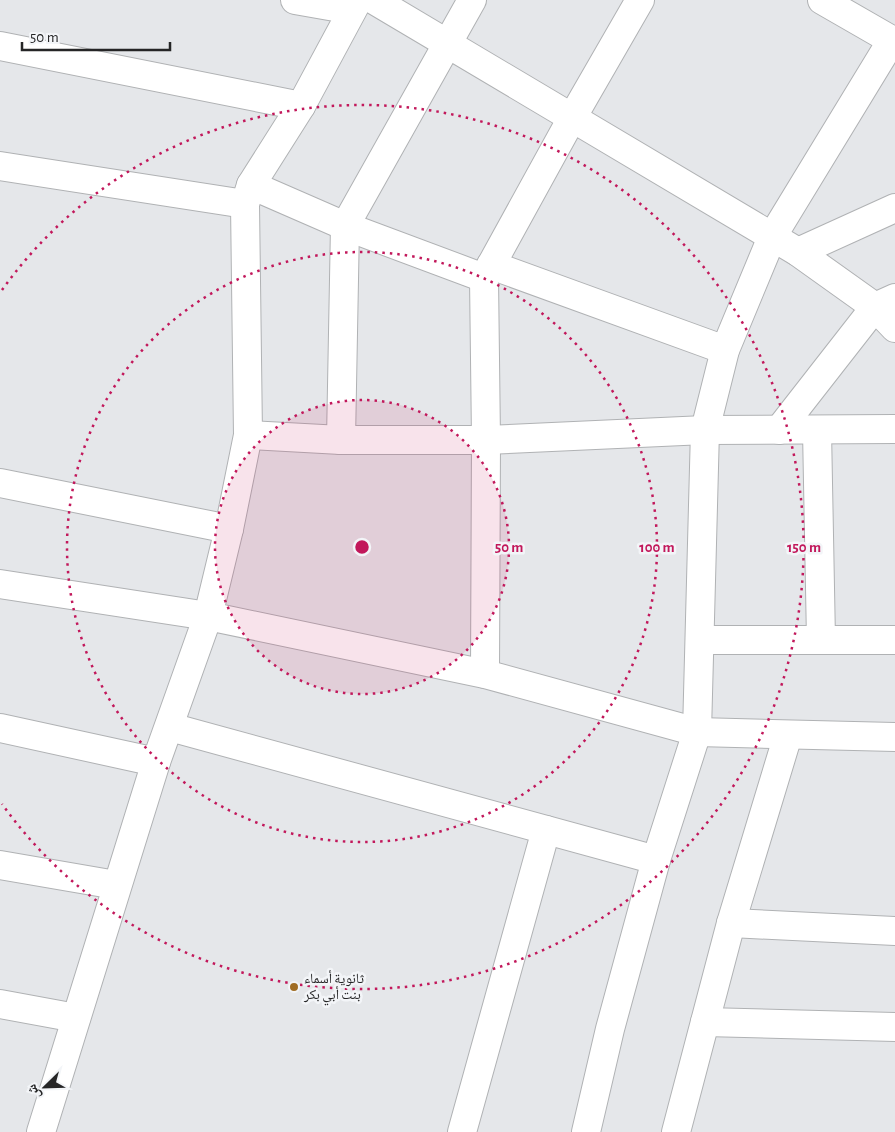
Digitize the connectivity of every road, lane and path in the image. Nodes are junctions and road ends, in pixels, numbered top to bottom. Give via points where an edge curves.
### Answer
1 (295, 0) edge
2 (472, 0) edge
3 (640, 0) edge
4 (822, 0) edge
5 (361, 3) edge
6 (893, 41) edge
7 (447, 43) junction
8 (0, 46) edge
9 (301, 106) junction
10 (572, 118) junction
11 (0, 166) edge
12 (248, 194) junction
13 (895, 208) edge
14 (346, 226) junction
15 (772, 237) junction
16 (798, 252) junction
17 (488, 272) junction
18 (885, 303) edge
19 (895, 328) edge
20 (725, 350) junction
21 (895, 429) edge
22 (704, 430) junction
23 (779, 430) junction
24 (817, 430) junction
25 (248, 435) junction
26 (341, 440) junction
27 (486, 440) junction
28 (0, 483) edge
29 (229, 530) junction
30 (0, 584) edge
31 (208, 616) junction
32 (701, 640) junction
33 (821, 640) junction
34 (895, 640) edge
35 (485, 674) junction
36 (170, 727) junction
37 (0, 728) edge
38 (698, 732) junction
39 (788, 735) junction
40 (895, 737) edge
41 (156, 762) junction
42 (546, 830) junction
43 (656, 860) junction
44 (0, 865) edge
45 (116, 885) junction
46 (731, 923) junction
47 (895, 931) edge
48 (0, 1004) edge
49 (76, 1018) junction
50 (705, 1022) junction
51 (895, 1027) edge
52 (41, 1132) edge
53 (462, 1132) edge
54 (586, 1132) edge
55 (676, 1132) edge

1 - 5 street
2 - 7 street
3 - 10 street
4 - 6 street
5 - 7 street
5 - 9 street
6 - 15 street
7 - 10 street
7 - 14 street
8 - 9 street
9 - 12 street
10 - 15 street
10 - 17 street
11 - 12 street
12 - 14 street
12 - 25 street
13 - 16 street
14 - 17 street
14 - 26 street
15 - 16 street
15 - 20 street
16 - 18 street
17 - 20 street
17 - 27 street
18 - 19 street
18 - 23 street
20 - 22 street
21 - 24 street
22 - 23 street
22 - 27 street
22 - 32 street
23 - 24 street
24 - 33 street
25 - 26 street
25 - 29 street
26 - 27 street
27 - 35 street
28 - 29 street
29 - 31 street
30 - 31 street
31 - 35 street
31 - 36 street
32 - 33 street
32 - 38 street
33 - 34 street
35 - 38 street
36 - 41 street
36 - 42 street
37 - 41 street
38 - 39 street
38 - 43 street
39 - 40 street
39 - 46 street
41 - 45 street
42 - 43 street
42 - 53 street
43 - 54 street
44 - 45 street
45 - 49 street
46 - 47 street
46 - 50 street
48 - 49 street
49 - 52 street
50 - 51 street
50 - 55 street

